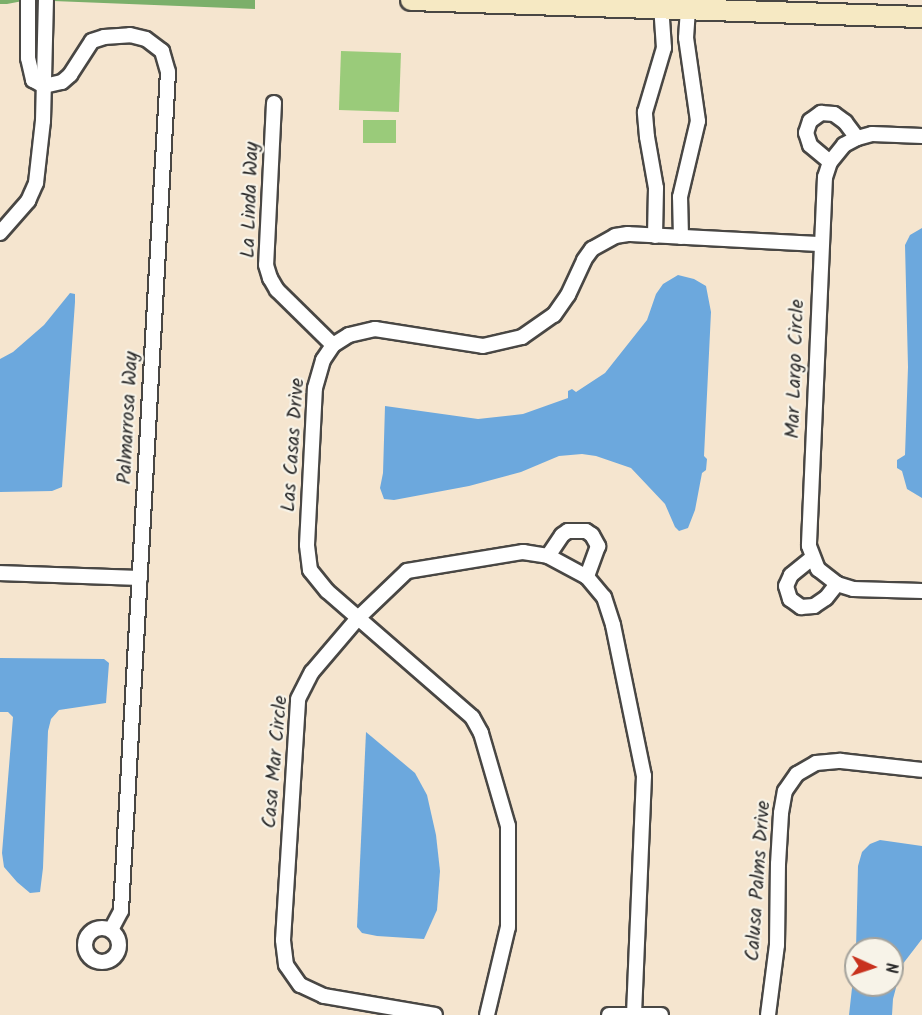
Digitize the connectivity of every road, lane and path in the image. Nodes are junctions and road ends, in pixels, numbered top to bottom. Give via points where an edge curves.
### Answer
1 (28, 0) edge
2 (46, 0) edge
3 (411, 0) edge
4 (661, 9) junction
5 (688, 10) junction
6 (922, 17) edge
7 (44, 86) junction
8 (274, 103) dead end
9 (922, 136) edge
10 (857, 138) junction
11 (830, 162) junction
12 (0, 233) edge
13 (655, 236) junction
14 (681, 237) junction
15 (821, 244) junction
16 (333, 345) junction
17 (548, 556) junction
18 (812, 558) junction
19 (0, 573) edge
20 (587, 577) junction
21 (140, 578) junction
22 (837, 584) junction
23 (922, 591) edge
24 (358, 618) junction
25 (922, 770) edge
26 (111, 930) dead end
27 (634, 1013) junction
28 (435, 1015) edge
29 (487, 1015) edge
30 (609, 1015) edge
31 (662, 1015) edge
32 (768, 1015) edge

1 - 7 street via 28,58 33,80
2 - 7 street
3 - 4 street
4 - 5 street
4 - 13 street via 664,48 645,112 656,188
5 - 6 street
5 - 14 street via 686,38 698,121 680,197
7 - 12 street via 36,183 28,201
7 - 21 street, Palmarrosa Way via 62,82 92,41 104,36 146,39 162,51 168,72
8 - 16 street, La Linda Way via 266,265 277,290
9 - 10 street via 872,134
10 - 11 street via 844,145
10 - 11 street via 834,114 820,114 810,122 806,133 810,145
11 - 15 street, Mar Largo Circle via 825,177
13 - 14 street
13 - 16 street via 615,236 597,244 584,260 558,310 533,331 511,341 468,345 375,328 349,335
14 - 15 street
15 - 18 street, Mar Largo Circle via 809,546
16 - 24 street, Las Casas Drive via 322,360 315,387 307,558 317,580
17 - 20 street, Casa Mar Circle
17 - 20 street via 568,531 586,531 598,546
17 - 24 street, Casa Mar Circle via 523,552 413,569 397,578
18 - 22 street via 822,573
18 - 22 street via 791,575 786,586 790,599 801,607 814,606
19 - 21 street
20 - 27 street, Casa Mar Circle via 598,587 609,611 644,776
21 - 26 street, Palmarrosa Way via 121,911
22 - 23 street via 853,589
24 - 28 street, Casa Mar Circle via 305,681 298,699 284,953 293,977 311,992
24 - 29 street, Las Casas Drive via 466,711 481,733 510,840 508,927
25 - 32 street, Calusa Palms Drive via 841,761 816,763 797,774 785,791 778,864 777,945
27 - 30 street
27 - 31 street

